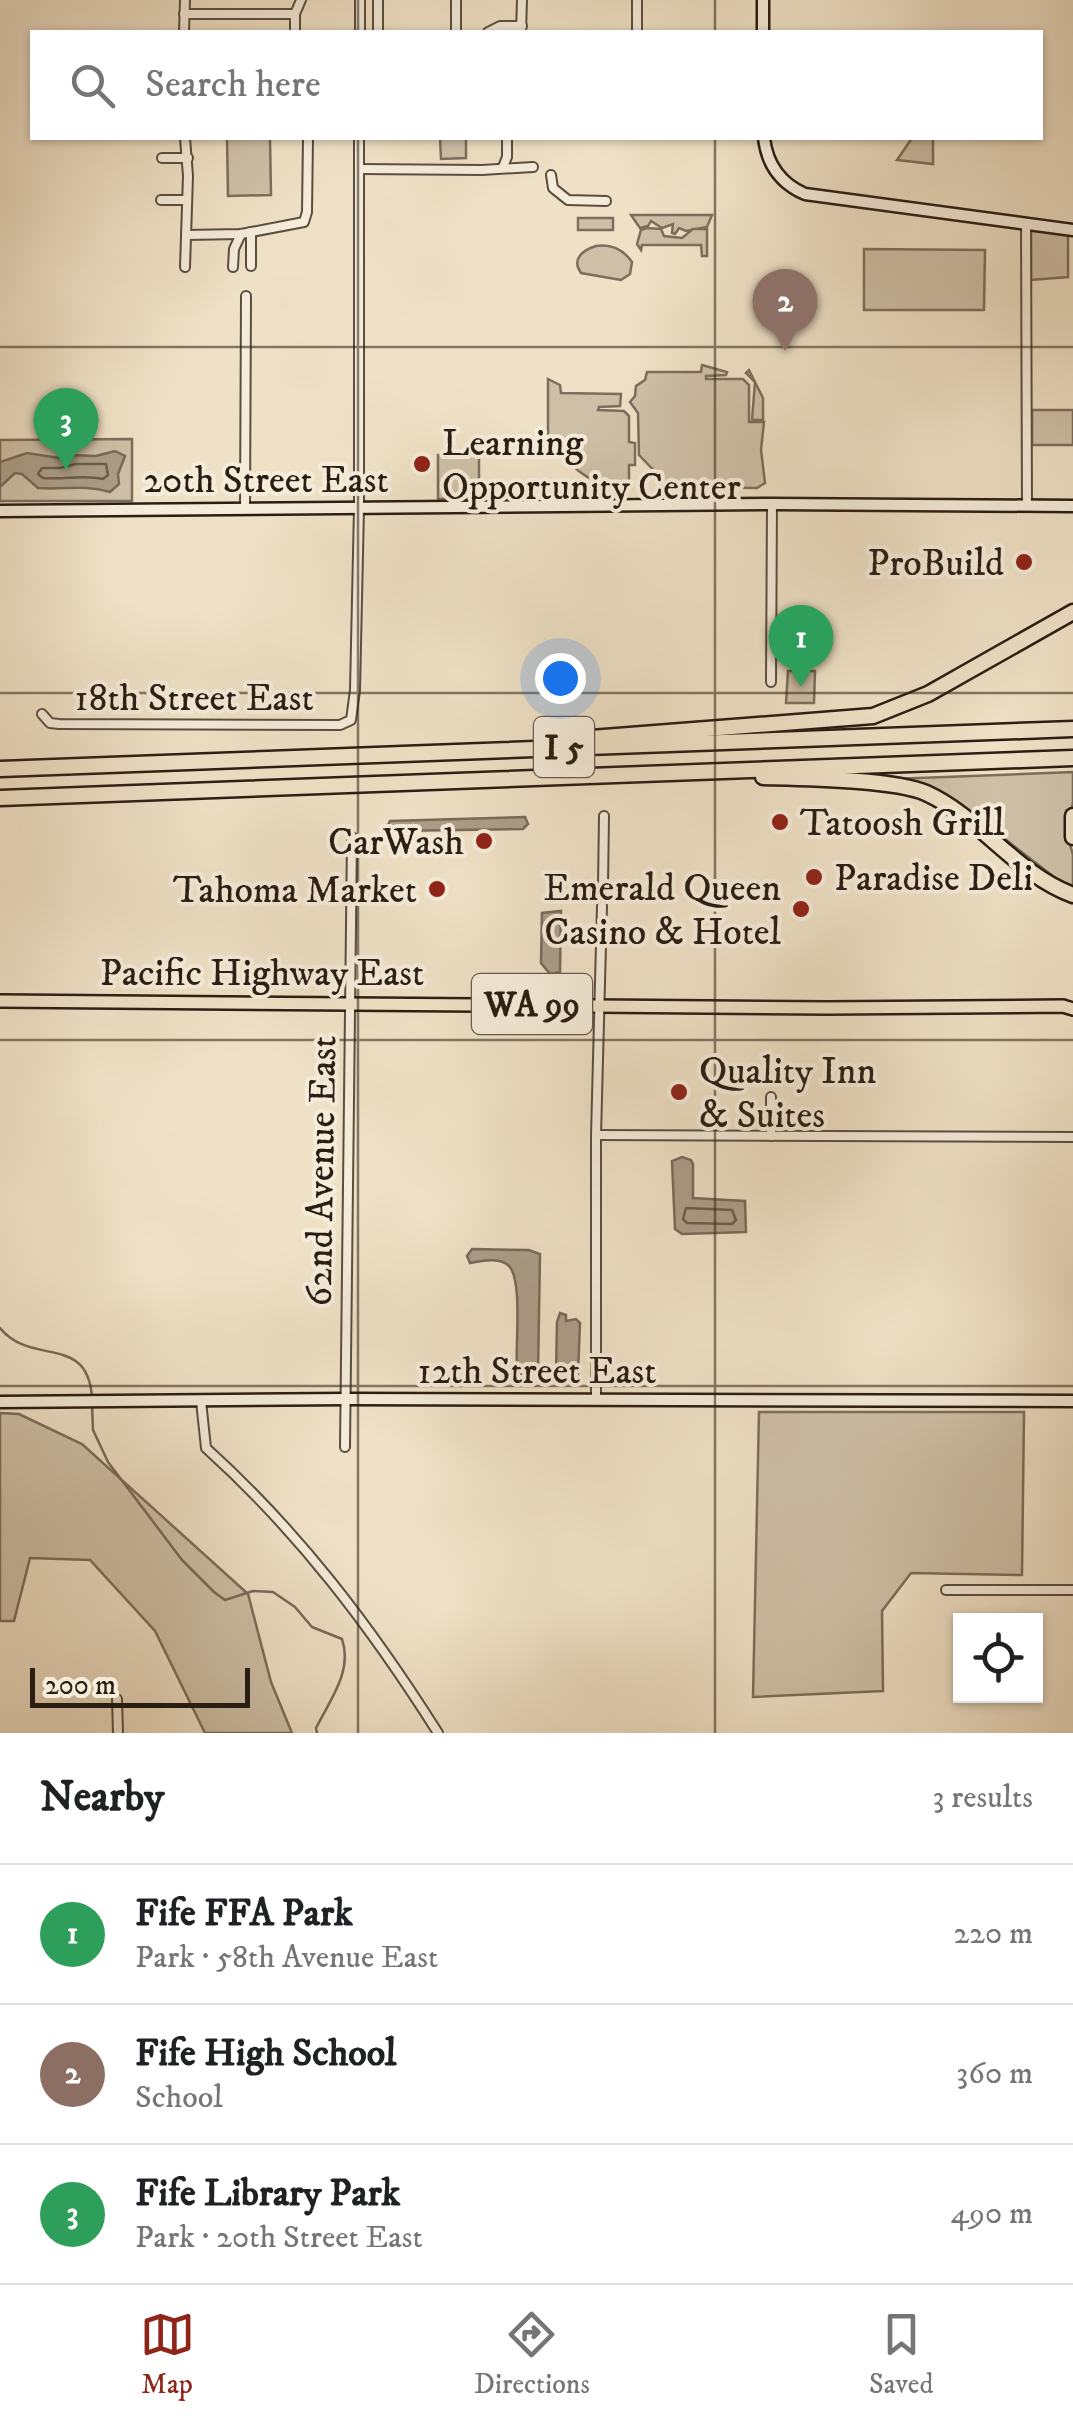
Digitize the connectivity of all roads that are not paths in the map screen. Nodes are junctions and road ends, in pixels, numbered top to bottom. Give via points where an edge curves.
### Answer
1 (185, 0) edge
2 (301, 0) edge
3 (360, 0) edge
4 (378, 0) edge
5 (456, 0) edge
6 (522, 0) edge
7 (637, 0) edge
8 (763, 0) edge
9 (184, 14) junction
10 (295, 14) junction
11 (522, 29) edge
12 (184, 30) edge
13 (295, 30) edge
14 (360, 30) edge
15 (378, 30) edge
16 (456, 30) edge
17 (492, 30) edge
18 (637, 30) edge
19 (763, 30) edge
20 (185, 140) edge
21 (308, 140) edge
22 (359, 140) edge
23 (508, 140) edge
24 (764, 140) edge
25 (162, 158) dead end
26 (188, 158) junction
27 (503, 167) junction
28 (533, 167) dead end
29 (359, 169) junction
30 (551, 175) dead end
31 (161, 200) dead end
32 (188, 200) junction
33 (606, 201) dead end
34 (1026, 224) junction
35 (1073, 230) edge
36 (252, 232) junction
37 (240, 234) junction
38 (186, 235) junction
39 (251, 266) dead end
40 (185, 267) dead end
41 (233, 267) dead end
42 (246, 296) dead end
43 (772, 504) junction
44 (1026, 506) junction
45 (1073, 506) edge
46 (244, 508) junction
47 (359, 508) junction
48 (0, 510) edge
49 (1073, 612) edge
50 (771, 682) dead end
51 (42, 714) dead end
52 (1073, 729) edge
53 (532, 748) junction
54 (1073, 758) edge
55 (0, 768) edge
56 (620, 774) junction
57 (0, 798) edge
58 (604, 816) dead end
59 (1073, 816) edge
60 (352, 836) dead end
61 (1073, 836) edge
62 (603, 886) dead end
63 (1073, 895) edge
64 (602, 906) dead end
65 (0, 1001) edge
66 (351, 1003) junction
67 (602, 1005) junction
68 (1070, 1006) edge
69 (771, 1096) dead end
70 (596, 1136) junction
71 (771, 1136) junction
72 (1073, 1137) edge
73 (346, 1400) junction
74 (596, 1400) junction
75 (201, 1401) junction
76 (1073, 1401) edge
77 (0, 1402) edge
78 (345, 1447) dead end
79 (946, 1590) dead end
80 (1073, 1590) edge
81 (117, 1699) dead end
82 (118, 1733) edge
83 (438, 1733) edge

1 - 9 street
2 - 10 street
3 - 14 street
4 - 15 street
5 - 16 street
6 - 11 street
7 - 18 street
8 - 19 street
9 - 10 street
9 - 12 street
10 - 13 street
11 - 17 street
20 - 26 street
21 - 36 street via 306,219
22 - 29 street
23 - 27 street
24 - 34 street via 784,182 805,194
25 - 26 street
26 - 32 street
27 - 28 street
27 - 29 street
29 - 47 street
30 - 33 street via 564,198
31 - 32 street
32 - 38 street
34 - 35 street
34 - 44 street
36 - 37 street
36 - 39 street
37 - 38 street
37 - 41 street
38 - 40 street
42 - 46 street
43 - 44 street, 20th Street East
43 - 47 street, 20th Street East
43 - 50 street
44 - 45 street, 20th Street East
46 - 47 street, 20th Street East
46 - 48 street, 20th Street East
47 - 51 street, 18th Street East via 355,702 349,722 59,724
49 - 53 highway via 928,694 873,716
52 - 53 highway, I 5
53 - 55 highway, I 5
54 - 56 highway, I 5
56 - 57 highway, I 5
56 - 63 highway via 915,789
58 - 62 street
59 - 61 highway
60 - 66 street, 62nd Avenue East
64 - 67 street
65 - 66 main road, Pacific Highway East / WA 99
66 - 67 main road, Pacific Highway East / WA 99
66 - 73 street, 62nd Avenue East
67 - 68 main road, Pacific Highway East / WA 99
67 - 70 street
69 - 71 street
70 - 71 street
70 - 74 street
71 - 72 street
73 - 74 street, 12th Street East
73 - 75 street, 12th Street East
73 - 78 street, 62nd Avenue East
74 - 76 street, 12th Street East
75 - 77 street, 12th Street East
75 - 83 street via 206,1448 336,1584
79 - 80 street
81 - 82 street

